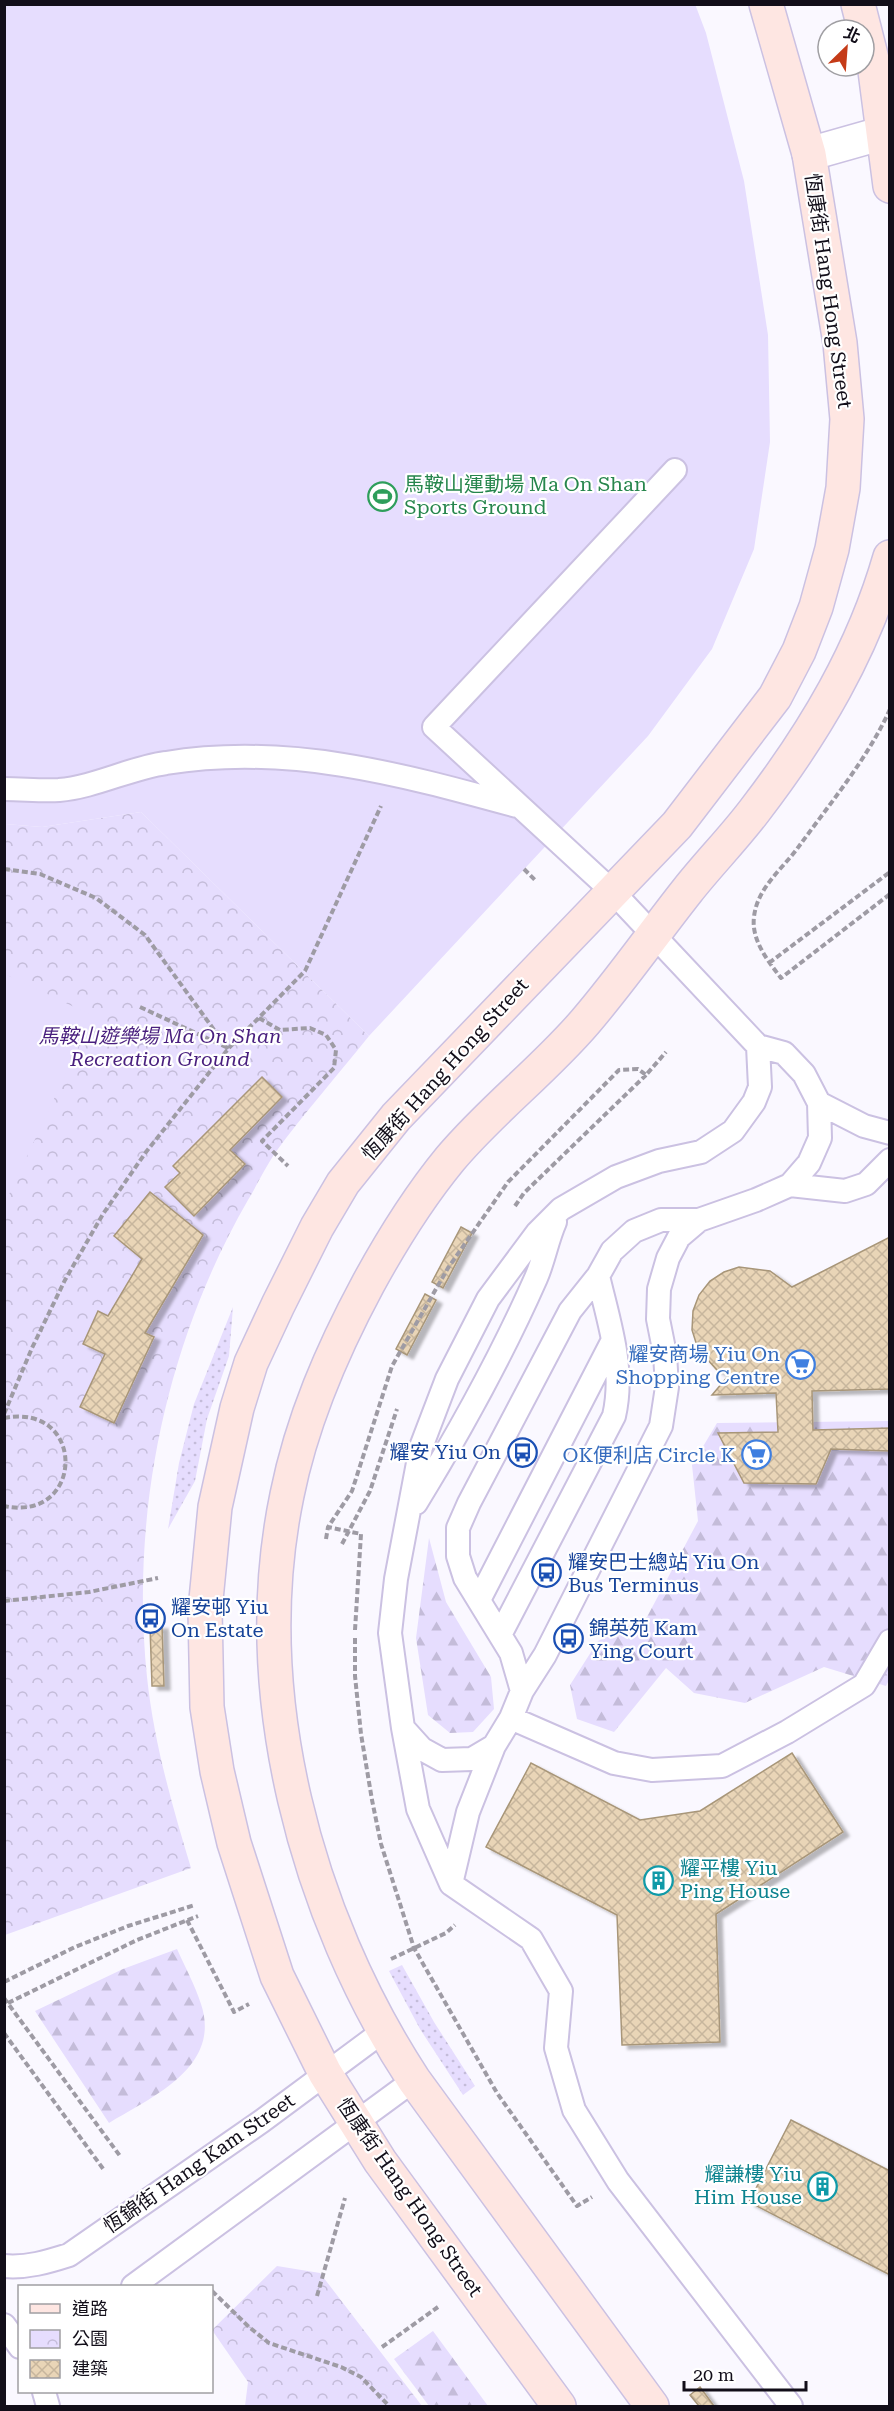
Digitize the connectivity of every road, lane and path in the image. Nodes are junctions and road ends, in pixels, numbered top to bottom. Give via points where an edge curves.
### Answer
1 (766, 4) edge
2 (858, 4) edge
3 (887, 132) edge
4 (808, 154) junction
5 (890, 186) edge
6 (675, 470) dead end
7 (890, 557) edge
8 (890, 708) edge
9 (396, 773) junction
10 (4, 789) edge
11 (521, 807) junction
12 (4, 869) edge
13 (524, 869) dead end
14 (890, 872) edge
15 (536, 881) dead end
16 (613, 892) junction
17 (890, 894) edge
18 (653, 933) junction
19 (770, 963) junction
20 (140, 1007) dead end
21 (259, 1018) junction
22 (758, 1046) junction
23 (228, 1049) junction
24 (819, 1103) junction
25 (890, 1133) edge
26 (890, 1160) edge
27 (288, 1166) dead end
28 (790, 1185) junction
29 (561, 1209) junction
30 (699, 1220) junction
31 (598, 1276) junction
32 (613, 1340) junction
33 (4, 1416) edge
34 (4, 1506) edge
35 (408, 1515) junction
36 (328, 1527) dead end
37 (326, 1539) dead end
38 (158, 1578) dead end
39 (479, 1600) junction
40 (4, 1601) edge
41 (501, 1635) junction
42 (890, 1641) edge
43 (522, 1691) junction
44 (511, 1718) junction
45 (403, 1728) junction
46 (494, 1746) junction
47 (451, 1884) junction
48 (473, 1899) junction
49 (195, 1905) dead end
50 (198, 1916) dead end
51 (187, 1920) junction
52 (387, 1951) dead end
53 (4, 1982) edge
54 (4, 1998) edge
55 (8, 2003) junction
56 (250, 2003) dead end
57 (382, 2032) junction
58 (4, 2033) edge
59 (325, 2073) junction
60 (414, 2080) junction
61 (356, 2123) junction
62 (120, 2156) dead end
63 (104, 2170) dead end
64 (345, 2198) dead end
65 (4, 2266) edge
66 (134, 2285) edge
67 (213, 2292) edge
68 (317, 2296) dead end
69 (438, 2307) dead end
70 (4, 2325) edge
71 (18, 2344) edge
72 (382, 2347) dead end
73 (389, 2406) edge
74 (559, 2406) edge
75 (652, 2406) edge
76 (790, 2406) edge

1 - 4 street, 恆康街 Hang Hong Street
2 - 3 street
3 - 4 street
3 - 5 street
4 - 16 street, 恆康街 Hang Hong Street via 840,343 848,419 843,488 822,588 799,651 775,697 677,825
6 - 11 lane via 434,727
7 - 18 street via 857,648 825,711 752,814
8 - 19 path via 881,729 832,800 758,897 754,920 757,941
9 - 10 lane via 320,759 243,756 165,763 61,790
9 - 11 lane
9 - 21 path via 305,971
11 - 16 lane
12 - 23 path via 40,874 96,898 145,935
13 - 15 path
14 - 19 path
16 - 18 lane
16 - 59 street, 恆康街 Hang Hong Street via 396,1117 344,1184 317,1227 251,1363 227,1448 215,1507 205,1610 210,1728 234,1843 261,1931 277,1976
17 - 19 path via 781,978
18 - 22 lane
18 - 57 street via 583,1024 451,1158 412,1209 341,1334 314,1397 286,1498 275,1607 281,1723 303,1841 323,1902
20 - 23 path
21 - 23 path
21 - 27 path via 280,1030 318,1031 326,1035 336,1050 334,1068 262,1141
22 - 24 lane via 784,1053 804,1074
22 - 29 lane via 760,1086 754,1102 733,1131 701,1152 659,1161 616,1177
23 - 33 path via 146,1152 104,1214 65,1280
24 - 25 lane via 864,1126
24 - 28 lane via 820,1138 809,1163
26 - 28 lane via 866,1184 845,1191
28 - 30 lane
29 - 35 lane via 546,1242 538,1275 520,1312 445,1455
29 - 35 lane via 537,1233 488,1299 447,1379 421,1448
30 - 31 lane via 661,1220 634,1231 612,1251
30 - 43 lane via 679,1237 659,1289 658,1319 667,1387 661,1426 545,1656
31 - 32 lane
31 - 39 lane via 570,1311 458,1528 458,1556 465,1578
32 - 39 lane
32 - 41 lane via 619,1369 614,1416
33 - 34 path via 35,1417 55,1431 66,1453 61,1484 51,1497 37,1506
35 - 45 lane via 390,1633
36 - 37 path
38 - 40 path via 89,1592
39 - 41 lane
41 - 43 lane via 518,1671
42 - 44 lane via 864,1685 722,1766 652,1770 614,1763
43 - 44 lane
44 - 46 lane
45 - 46 lane via 422,1749 442,1760 472,1759
45 - 47 lane via 418,1809
46 - 47 lane via 468,1812
47 - 48 lane
48 - 52 path via 462,1918 446,1933 391,1960
48 - 76 lane via 531,1939 561,1991 556,2048 574,2110 618,2181
49 - 53 path via 118,1930
50 - 51 path
51 - 55 path
51 - 56 path via 234,2012
54 - 55 path
55 - 62 path
57 - 59 lane, 恆錦街 Hang Kam Street
57 - 60 street
58 - 63 path
59 - 61 street, 恆康街 Hang Hong Street
59 - 65 lane, 恆錦街 Hang Kam Street via 69,2255 46,2263
60 - 61 lane
60 - 75 street
61 - 66 lane
61 - 74 street, 恆康街 Hang Hong Street via 408,2202
64 - 68 path
67 - 73 path via 269,2343 361,2377
69 - 72 path
70 - 71 lane

